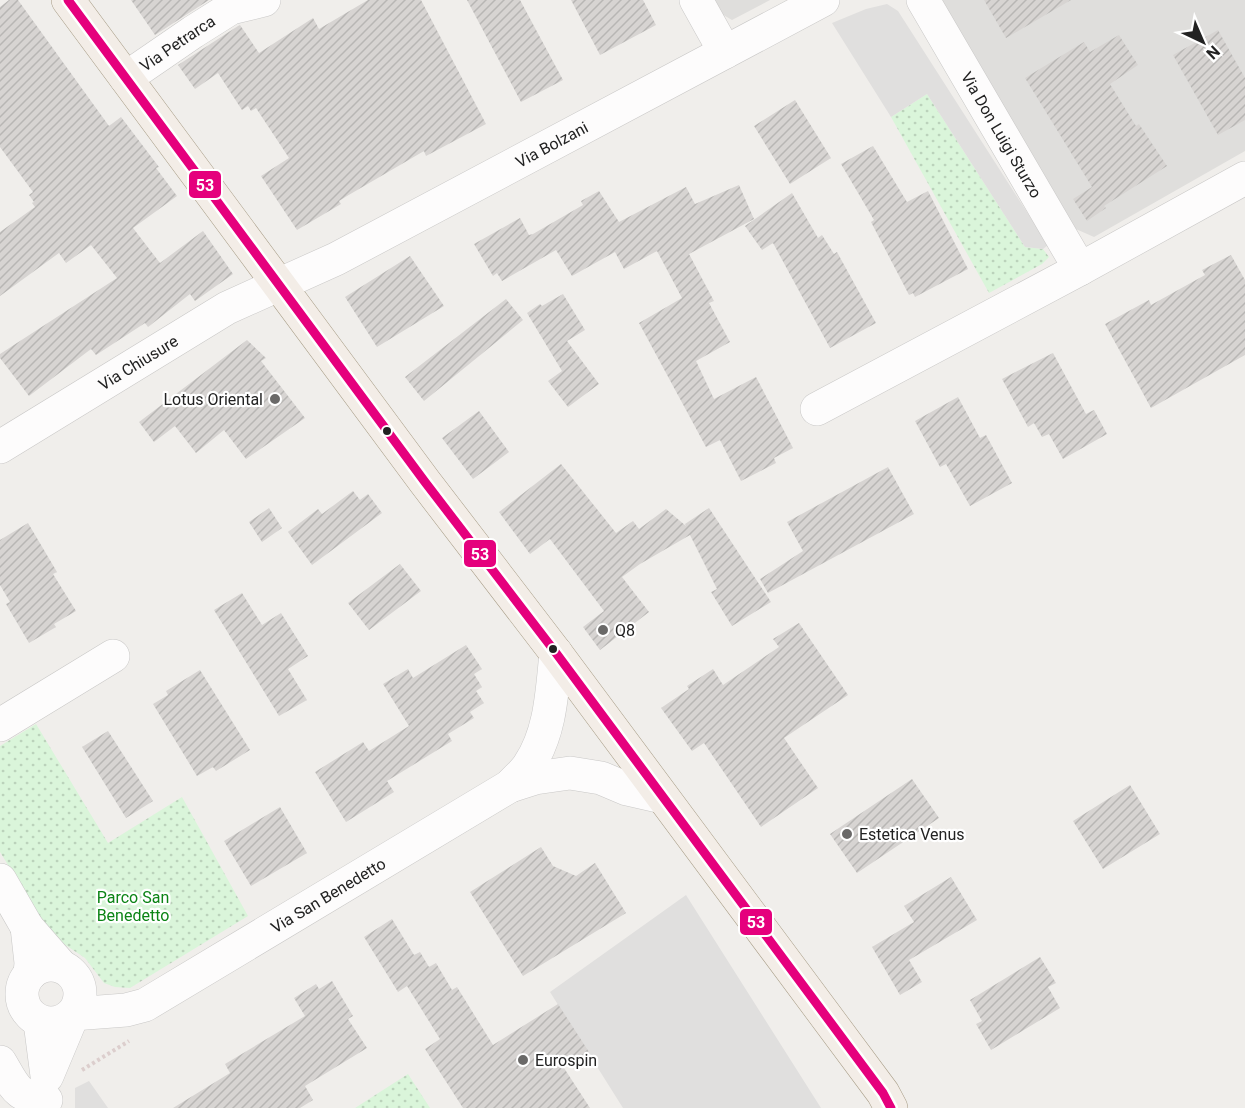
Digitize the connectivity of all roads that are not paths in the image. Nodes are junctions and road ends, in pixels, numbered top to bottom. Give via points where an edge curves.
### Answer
1 (68, 0) edge
2 (264, 0) edge
3 (696, 0) edge
4 (823, 0) edge
5 (923, 0) edge
6 (725, 52) junction
7 (126, 78) junction
8 (1245, 178) edge
9 (1080, 269) junction
10 (278, 284) junction
11 (817, 410) dead end
12 (0, 447) edge
13 (556, 653) junction
14 (113, 656) dead end
15 (0, 725) edge
16 (510, 786) junction
17 (662, 797) junction
18 (0, 880) edge
19 (27, 927) junction
20 (69, 973) junction
21 (20, 996) edge
22 (145, 1005) junction
23 (73, 1014) junction
24 (0, 1062) edge
25 (46, 1095) edge
26 (892, 1103) edge

1 - 7 main road
2 - 7 street, Via Petrarca via 231,8
3 - 6 street
4 - 6 street, Via Bolzani
5 - 9 street, Via Don Luigi Sturzo
6 - 10 street, Via Bolzani via 336,259
7 - 10 main road
8 - 9 street
9 - 11 street
10 - 12 street, Via Chiusure via 227,308
10 - 13 main road
13 - 16 street, Via San Benedetto via 544,736 529,766
13 - 17 main road
14 - 15 street
16 - 17 street, Via San Benedetto via 570,773
16 - 22 street, Via San Benedetto
17 - 26 main road
18 - 19 street
19 - 20 street
19 - 21 street via 31,963
20 - 21 street via 44,966
20 - 22 street via 101,995
20 - 23 street via 81,997
21 - 23 street via 49,1024
21 - 25 street
22 - 23 street, Via San Benedetto
23 - 25 street
24 - 25 street via 19,1092 31,1098

